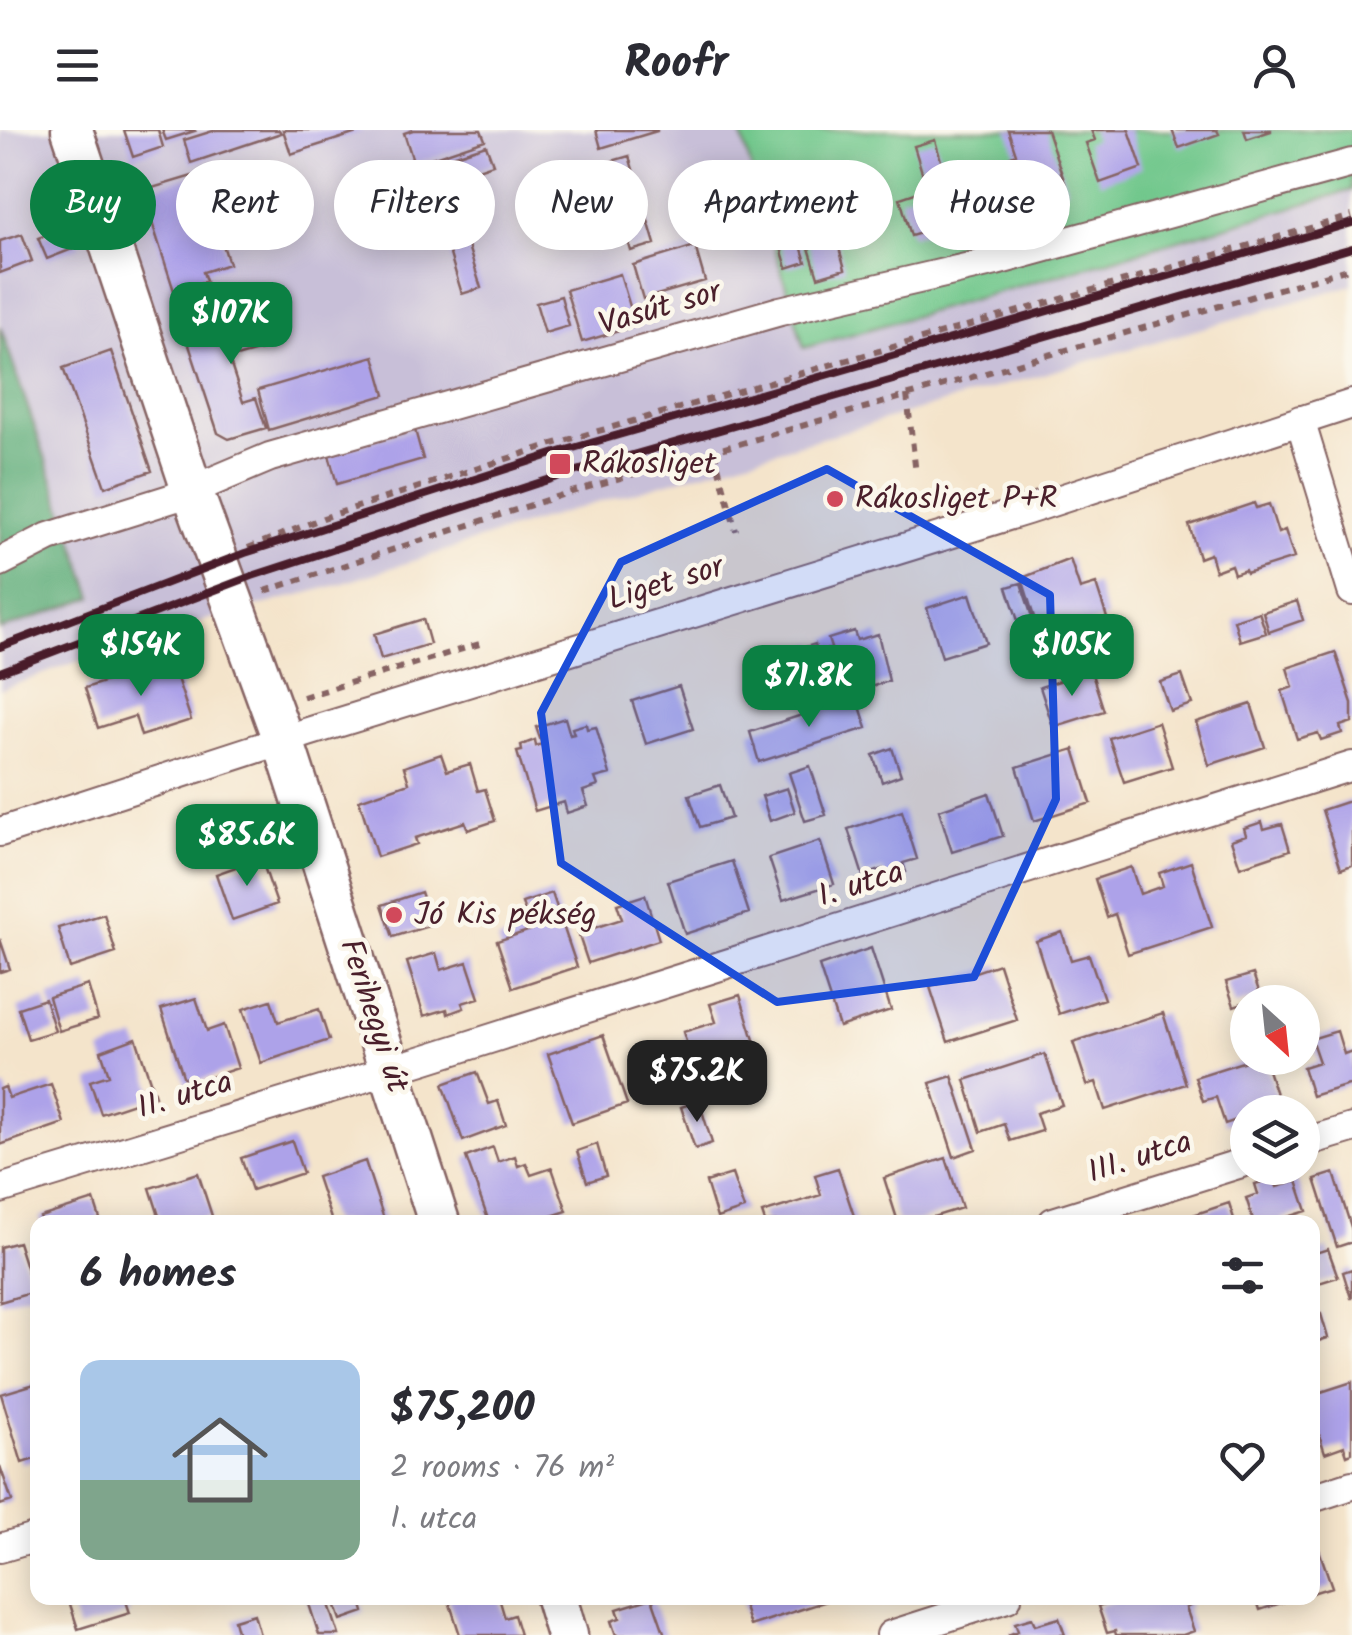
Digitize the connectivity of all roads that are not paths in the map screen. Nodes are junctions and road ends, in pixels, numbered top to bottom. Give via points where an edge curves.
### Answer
1 (72, 130) edge
2 (1352, 163) edge
3 (1352, 404) edge
4 (1300, 420) junction
5 (192, 490) junction
6 (0, 562) edge
7 (1352, 591) edge
8 (283, 740) junction
9 (1352, 766) edge
10 (0, 832) edge
11 (391, 1070) junction
12 (1352, 1128) edge
13 (1320, 1138) edge
14 (1230, 1167) edge
15 (0, 1190) edge
16 (436, 1215) edge
17 (1076, 1215) edge
18 (1352, 1485) edge
19 (1320, 1495) edge
20 (30, 1539) edge
21 (0, 1548) edge
22 (558, 1605) edge
23 (984, 1605) edge
24 (568, 1635) edge
25 (892, 1635) edge

1 - 5 street, Ferihegyi út
2 - 5 street, Vasút sor via 780,311 270,456
3 - 4 street, Liget sor
4 - 7 street
4 - 8 street, Liget sor
5 - 6 street, Vasút sor via 50,537
5 - 8 street, Ferihegyi út
8 - 10 street, Liget sor
8 - 11 street, Ferihegyi út
9 - 11 street, I. utca
11 - 15 street, II. utca
11 - 16 street, Ferihegyi út
12 - 13 street
14 - 17 street, III. utca
18 - 19 street
20 - 21 street
22 - 24 street
23 - 25 street

